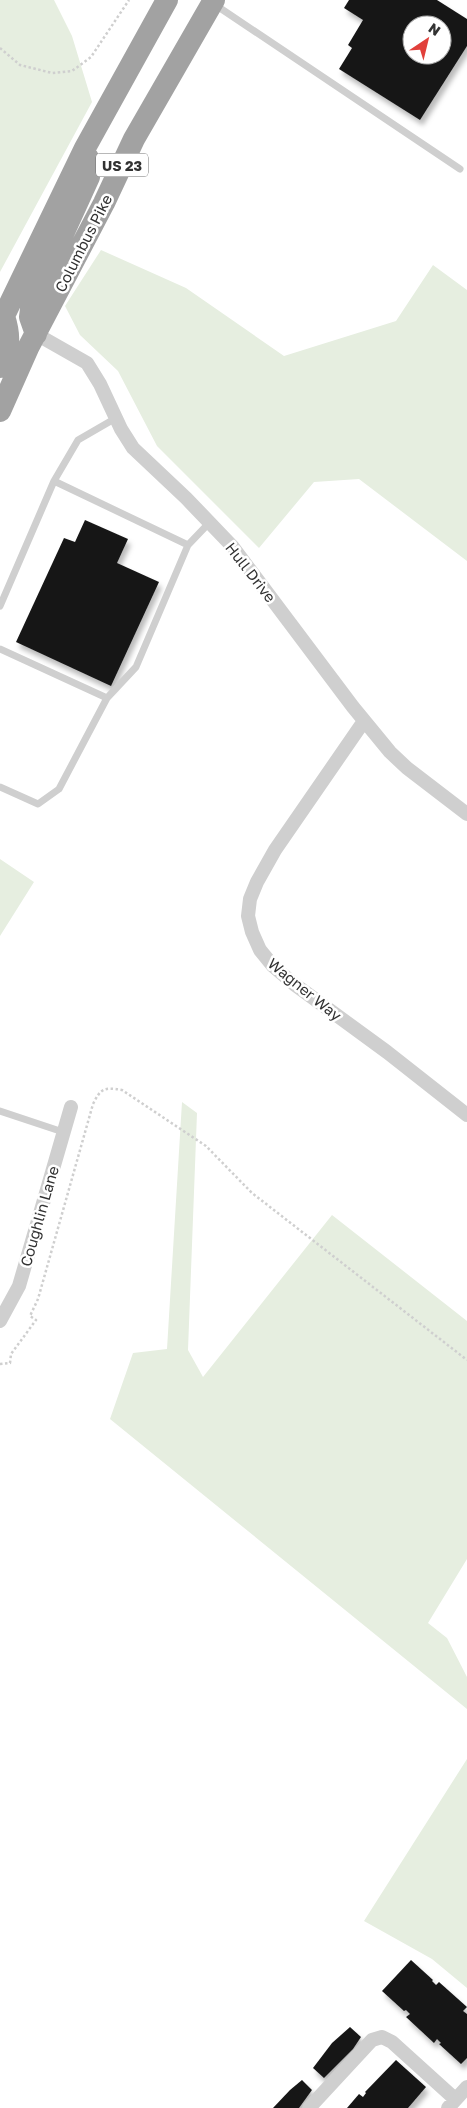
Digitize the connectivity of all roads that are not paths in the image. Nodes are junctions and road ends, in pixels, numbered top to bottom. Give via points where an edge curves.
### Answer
1 (167, 0) edge
2 (211, 1) edge
3 (85, 148) junction
4 (460, 169) dead end
5 (1, 318) edge
6 (36, 334) junction
7 (0, 367) edge
8 (0, 410) edge
9 (116, 418) junction
10 (54, 481) junction
11 (210, 522) junction
12 (188, 545) junction
13 (0, 606) edge
14 (0, 649) edge
15 (107, 698) junction
16 (364, 721) junction
17 (0, 787) edge
18 (467, 814) edge
19 (70, 1107) dead end
20 (0, 1111) edge
21 (467, 1115) edge
22 (63, 1132) junction
23 (0, 1321) edge
24 (467, 2087) edge
25 (452, 2103) edge
26 (309, 2108) edge

1 - 3 highway, US 23
2 - 4 lane
2 - 6 highway, Columbus Pike / US 23 via 134,139
3 - 5 highway, US 23
3 - 6 highway via 89,177 32,302 30,317
5 - 7 highway via 9,332 8,349
6 - 8 highway, Columbus Pike / US 23
6 - 9 street, Hull Drive via 87,363
9 - 10 lane via 78,440
9 - 11 street, Hull Drive via 133,448
10 - 12 lane
10 - 13 lane
11 - 12 lane
11 - 16 street, Hull Drive via 248,567
12 - 15 lane via 136,667
14 - 15 lane
15 - 17 lane via 59,789 38,804
16 - 18 street, Hull Drive via 407,768
16 - 21 street, Wagner Way via 275,850 257,882 248,916 252,932 272,966
19 - 22 street, Coughlin Lane
20 - 22 lane
22 - 23 street, Coughlin Lane via 19,1286
24 - 25 street
25 - 26 street via 392,2042 382,2037 372,2040

